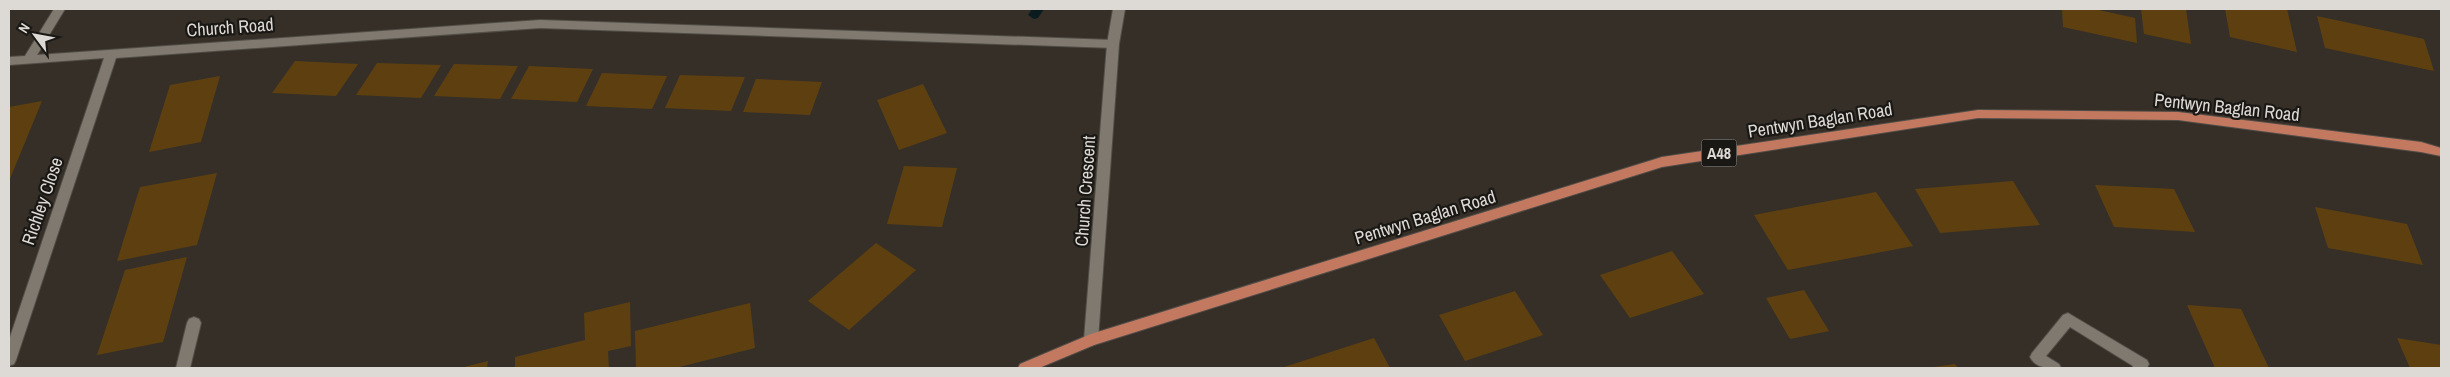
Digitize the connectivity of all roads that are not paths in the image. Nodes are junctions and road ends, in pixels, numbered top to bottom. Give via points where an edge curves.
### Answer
1 (59, 9) edge
2 (1118, 9) edge
3 (1113, 44) junction
4 (112, 53) junction
5 (29, 59) junction
6 (9, 61) edge
7 (2441, 152) edge
8 (194, 323) dead end
9 (1091, 340) junction
10 (9, 360) edge
11 (183, 368) edge
12 (1025, 368) edge
13 (2054, 368) edge
14 (2138, 368) edge

1 - 5 street
2 - 3 street, Church Crescent
3 - 4 street, Church Road via 540,24
3 - 9 street, Church Crescent
4 - 5 street, Church Road
4 - 10 street, Richley Close
5 - 6 street, Church Road
7 - 9 main road, Pentwyn Baglan Road / A48 via 2178,116 1978,114 1662,162
8 - 11 street
9 - 12 main road, Pentwyn Baglan Road / A48
13 - 14 street via 2037,357 2068,319 2142,364

